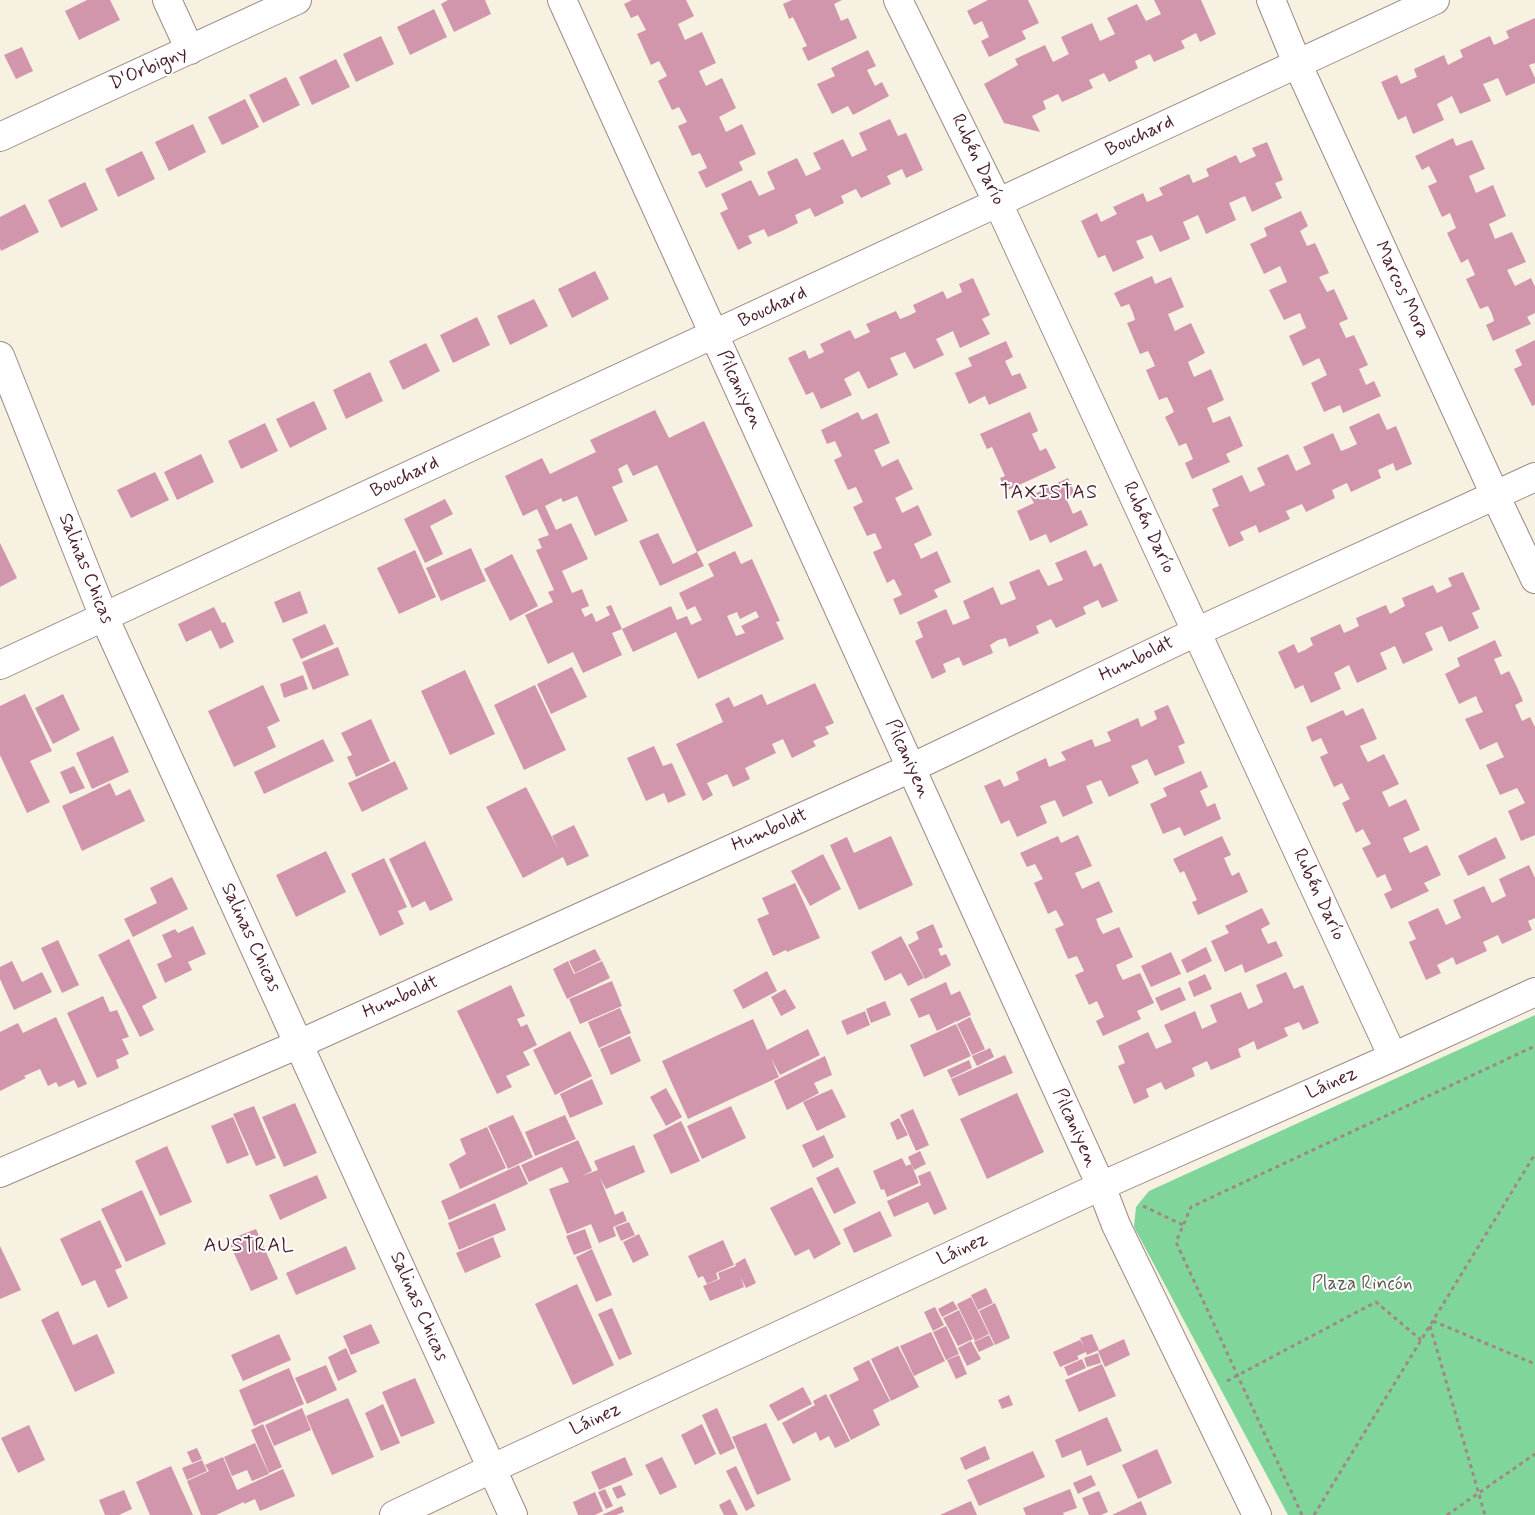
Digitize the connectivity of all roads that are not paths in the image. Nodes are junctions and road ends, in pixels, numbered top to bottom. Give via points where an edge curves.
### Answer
1 (167, 0) edge
2 (297, 0) edge
3 (562, 0) edge
4 (898, 0) edge
5 (1271, 0) edge
6 (1436, 0) edge
7 (190, 50) junction
8 (1297, 63) junction
9 (0, 136) edge
10 (998, 204) junction
11 (714, 335) junction
12 (0, 358) edge
13 (1535, 477) edge
14 (1495, 495) junction
15 (1535, 579) edge
16 (104, 617) junction
17 (1196, 632) junction
18 (0, 665) edge
19 (911, 768) junction
20 (1535, 992) edge
21 (299, 1044) junction
22 (1393, 1057) junction
23 (0, 1173) edge
24 (1101, 1186) junction
25 (491, 1468) junction
26 (394, 1515) edge
27 (513, 1515) edge
28 (1257, 1515) edge

1 - 7 street
2 - 7 street, D'Orbigny
3 - 11 street, Pilcaniyen
4 - 10 street, Rubén Darío
5 - 8 street, Marcos Mora
6 - 8 street, Bouchard
7 - 9 street, D'Orbigny
8 - 10 street, Bouchard
8 - 14 street, Marcos Mora
10 - 11 street, Bouchard
10 - 17 street, Rubén Darío
11 - 16 street, Bouchard
11 - 19 street, Pilcaniyen
12 - 16 street, Salinas Chicas
13 - 14 street, Humboldt
14 - 15 street, Marcos Mora
14 - 17 street, Humboldt
16 - 18 street, Bouchard
16 - 21 street, Salinas Chicas
17 - 19 street, Humboldt
17 - 22 street, Rubén Darío
19 - 21 street, Humboldt
19 - 24 street, Pilcaniyen
20 - 22 street, Láinez
21 - 23 street, Humboldt
21 - 25 street, Salinas Chicas
22 - 24 street, Láinez
24 - 25 street, Láinez
24 - 28 street, Pilcaniyen via 1116,1225
25 - 26 street, Láinez
25 - 27 street, Salinas Chicas

